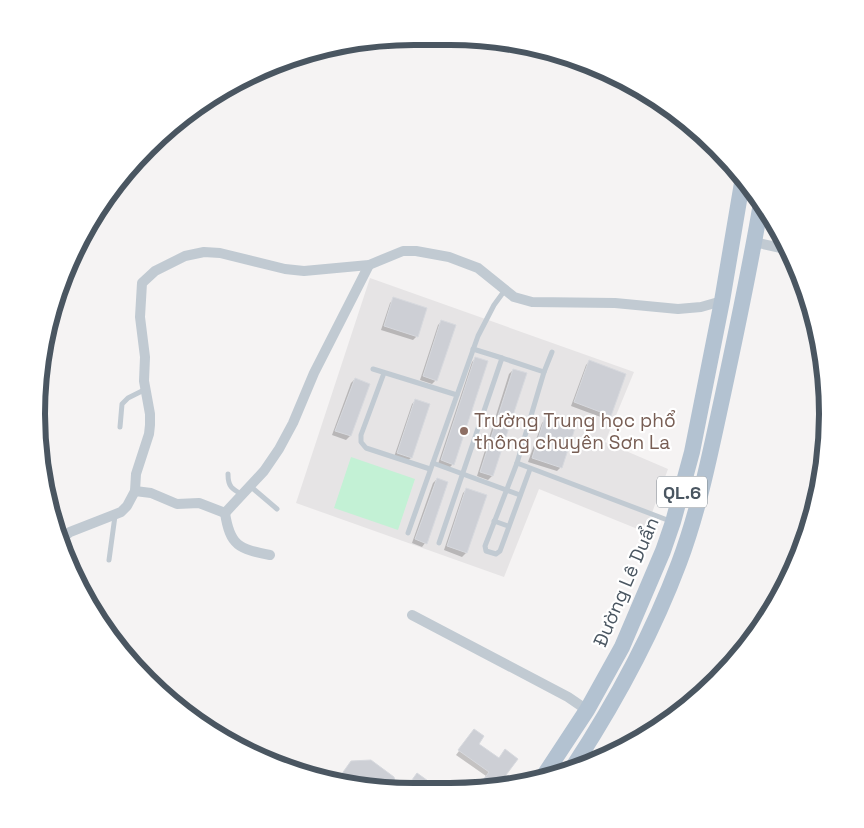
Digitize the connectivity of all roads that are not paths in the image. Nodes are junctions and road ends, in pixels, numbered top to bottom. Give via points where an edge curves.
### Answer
1 (741, 187) edge
2 (759, 213) edge
3 (754, 242) junction
4 (779, 248) edge
5 (369, 265) junction
6 (728, 268) junction
7 (749, 273) junction
8 (505, 290) junction
9 (722, 302) junction
10 (473, 349) junction
11 (552, 352) dead end
12 (502, 358) junction
13 (373, 369) dead end
14 (544, 372) junction
15 (384, 373) junction
16 (144, 390) junction
17 (457, 395) junction
18 (120, 427) dead end
19 (517, 463) junction
20 (432, 466) junction
21 (530, 469) junction
22 (462, 472) junction
23 (228, 474) dead end
24 (250, 486) junction
25 (506, 490) junction
26 (135, 491) junction
27 (243, 495) junction
28 (520, 496) junction
29 (277, 509) dead end
30 (226, 513) junction
31 (115, 515) junction
32 (494, 521) junction
33 (673, 522) junction
34 (508, 526) junction
35 (408, 533) dead end
36 (66, 535) edge
37 (439, 543) dead end
38 (270, 555) dead end
39 (109, 560) dead end
40 (412, 615) dead end
41 (587, 710) junction
42 (577, 760) edge
43 (554, 762) junction
44 (560, 766) edge
45 (549, 769) edge

1 - 6 main road, Đường Lê Duẩn / QL.6
2 - 3 main road, Đường Lê Duẩn / QL.6
3 - 4 street
3 - 7 main road, Đường Lê Duẩn / QL.6
5 - 8 street via 403,251 432,253 478,268
5 - 16 street via 304,271 204,252 167,264 145,279 141,288
5 - 24 street via 287,434 264,471
6 - 7 main road
6 - 9 main road, Đường Lê Duẩn / QL.6
7 - 42 main road, Đường Lê Duẩn / QL.6 via 705,477 679,563 636,658
8 - 9 street via 514,297 532,302 678,309
8 - 10 lane via 486,319
9 - 33 main road, Đường Lê Duẩn / QL.6 via 692,452
10 - 12 lane
10 - 17 lane
11 - 14 lane
12 - 14 lane
12 - 22 lane
13 - 15 lane
14 - 19 lane
15 - 17 lane
15 - 20 lane via 361,442 366,448
16 - 18 lane via 122,404
16 - 26 street via 150,425 136,474
17 - 20 lane
19 - 21 lane
19 - 25 lane
20 - 22 lane
20 - 35 lane
21 - 28 lane
21 - 33 lane
22 - 25 lane
22 - 37 lane
23 - 27 lane via 230,488
24 - 27 street
24 - 29 lane
25 - 28 lane
25 - 32 lane
26 - 30 street via 151,493 177,504 199,504
26 - 31 street via 127,506
27 - 30 street
28 - 34 lane
30 - 38 street via 228,528 236,544
31 - 36 street
31 - 39 lane
32 - 34 lane
32 - 34 lane via 486,551 499,552
33 - 41 main road, Đường Lê Duẩn / QL.6 via 622,648
40 - 41 street
41 - 43 main road, Đường Lê Duẩn / QL.6
43 - 44 street
43 - 45 main road, Đường Lê Duẩn / QL.6

